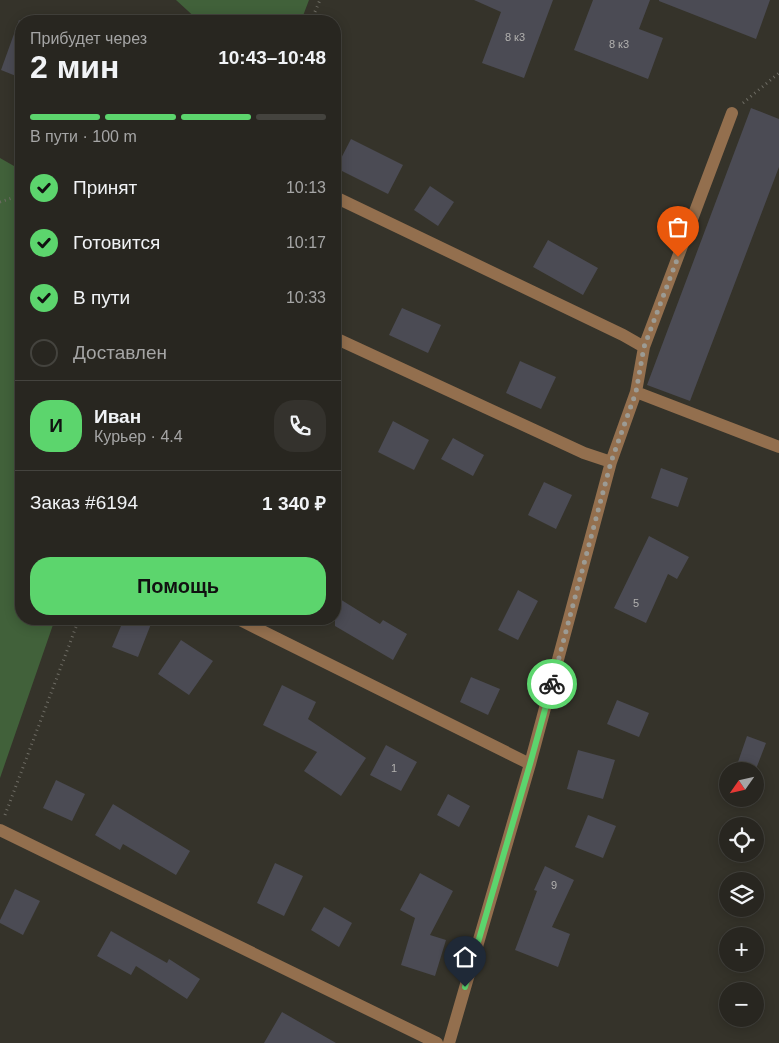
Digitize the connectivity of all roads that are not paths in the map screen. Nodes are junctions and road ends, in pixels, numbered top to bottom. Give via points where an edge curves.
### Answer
1 (732, 113) road end
2 (341, 200) edge
3 (341, 341) edge
4 (644, 347) junction
5 (636, 392) junction
6 (779, 447) edge
7 (611, 462) junction
8 (250, 625) edge
9 (530, 764) junction
10 (2, 825) edge
11 (437, 1043) edge
12 (449, 1043) edge

1 - 4 street
2 - 4 street
3 - 7 street via 584,453
4 - 5 street
5 - 6 street
5 - 7 street
7 - 9 street
8 - 9 street
9 - 12 street
10 - 11 street

